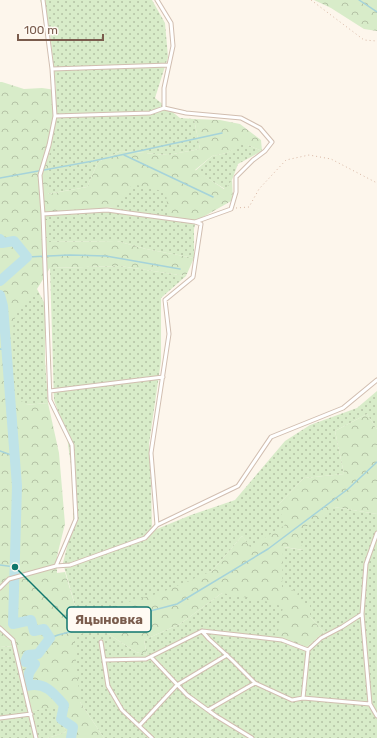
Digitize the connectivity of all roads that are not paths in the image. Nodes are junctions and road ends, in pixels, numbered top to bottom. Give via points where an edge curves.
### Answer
1 (44, 0) edge
2 (157, 0) edge
3 (169, 65) junction
4 (52, 69) junction
5 (164, 108) junction
6 (55, 116) junction
7 (43, 214) junction
8 (195, 222) junction
9 (163, 377) junction
10 (377, 380) edge
11 (50, 391) junction
12 (157, 525) junction
13 (377, 533) edge
14 (56, 566) junction
15 (0, 588) edge
16 (362, 614) junction
17 (0, 628) edge
18 (202, 631) junction
19 (101, 642) dead end
20 (308, 650) junction
21 (227, 655) junction
22 (151, 656) junction
23 (104, 660) junction
24 (256, 683) junction
25 (177, 685) junction
26 (303, 698) junction
27 (370, 704) junction
28 (208, 710) junction
29 (31, 714) junction
30 (377, 716) edge
31 (0, 718) edge
32 (139, 726) junction
33 (36, 738) edge
34 (152, 738) edge
35 (252, 738) edge

1 - 4 lane
2 - 3 lane via 171,23 173,46
3 - 4 lane
3 - 5 lane via 164,88
4 - 6 lane
5 - 6 lane via 150,113
5 - 8 lane via 186,113 241,118 260,128 272,142 236,177 236,192 231,209
6 - 7 lane via 40,174
7 - 8 lane via 107,210
7 - 11 lane
8 - 9 lane via 201,224 193,277 165,300 169,334
9 - 11 lane
9 - 12 lane via 150,453
10 - 12 lane via 343,408 271,437 238,486
11 - 14 lane via 50,400 72,445 76,519
12 - 14 lane via 145,538 70,565
13 - 16 lane via 366,564
14 - 15 lane via 9,579
16 - 20 lane via 321,638
16 - 27 lane
17 - 29 lane via 13,640
18 - 20 lane via 282,640
18 - 21 lane
18 - 22 lane
19 - 23 lane
20 - 26 lane
21 - 24 lane
21 - 25 lane
22 - 23 lane via 146,659
22 - 25 lane
23 - 32 lane via 108,686 122,710
24 - 26 lane via 292,700
24 - 28 lane
25 - 28 lane
25 - 32 lane
26 - 27 lane
27 - 30 lane
28 - 35 lane
29 - 31 lane
29 - 33 lane
32 - 34 lane

